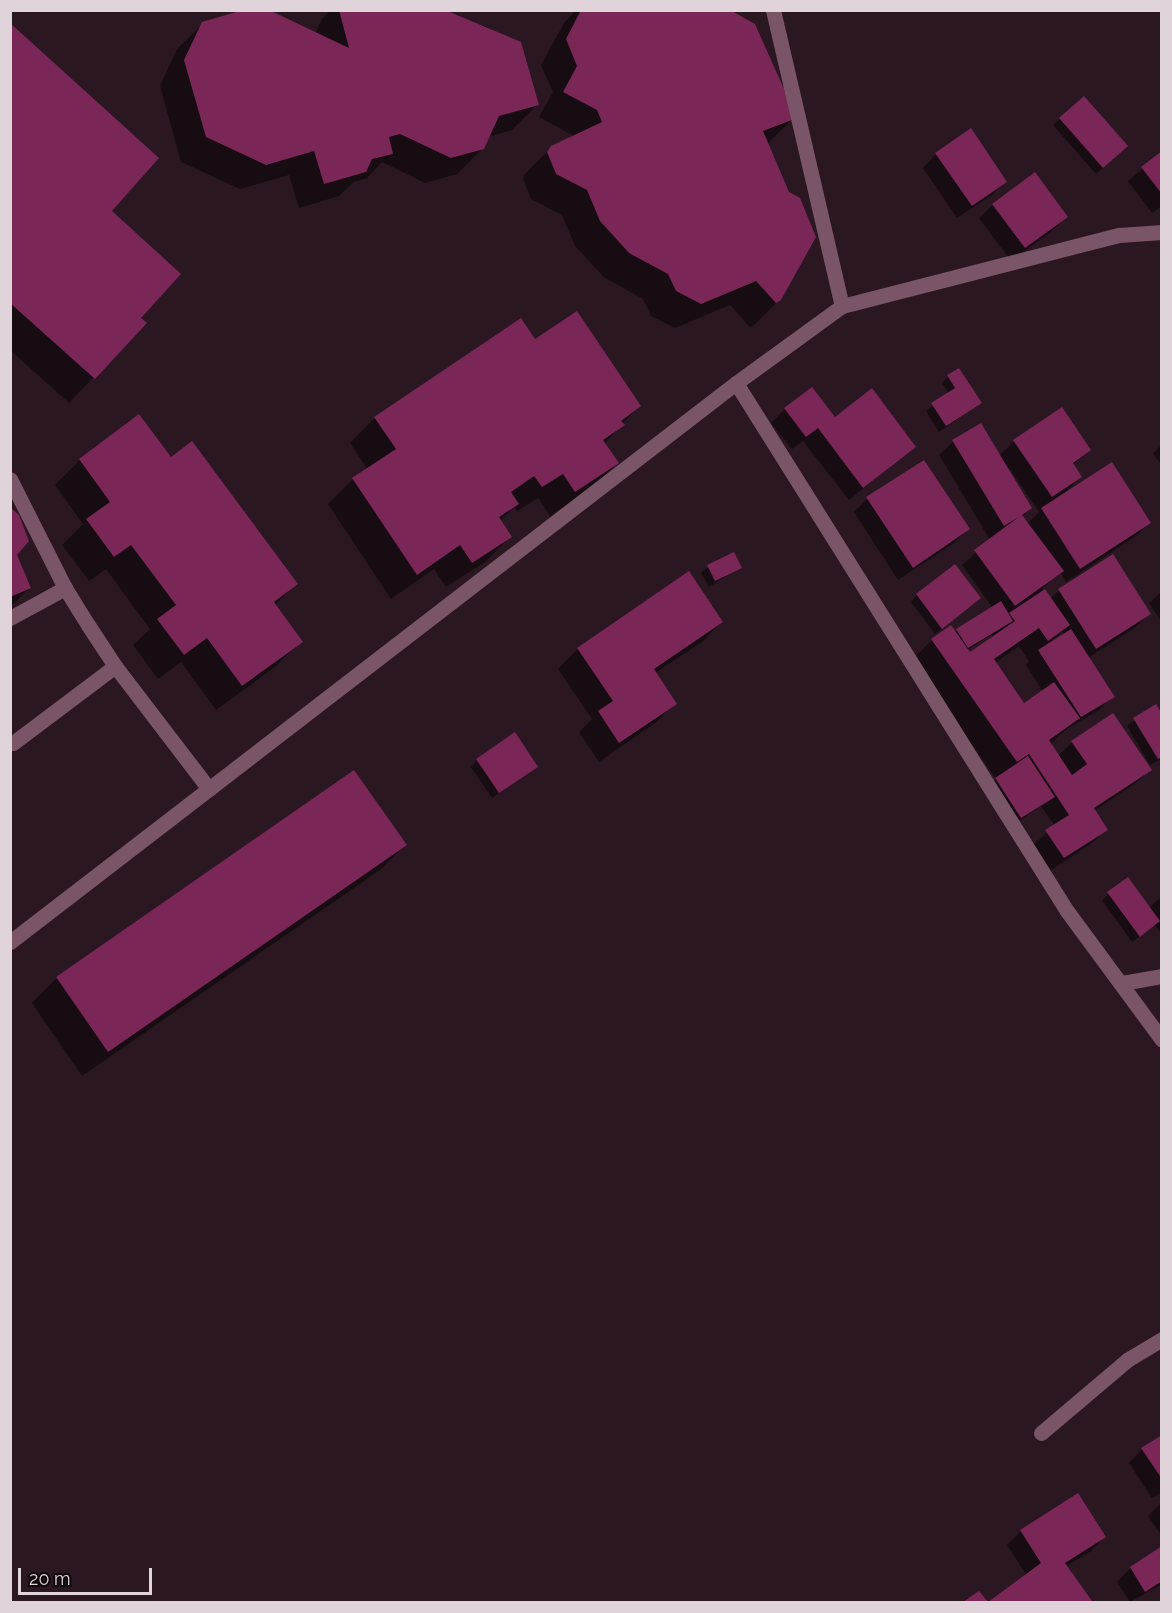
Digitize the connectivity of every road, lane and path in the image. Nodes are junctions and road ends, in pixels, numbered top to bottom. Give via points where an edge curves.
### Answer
1 (773, 10) edge
2 (1161, 232) edge
3 (842, 306) junction
4 (736, 383) junction
5 (10, 479) edge
6 (64, 588) junction
7 (10, 618) edge
8 (115, 666) junction
9 (13, 743) dead end
10 (209, 789) junction
11 (10, 942) edge
12 (1161, 976) edge
13 (1122, 983) junction
14 (1161, 1040) edge
15 (1161, 1340) edge
16 (1041, 1433) dead end

1 - 3 street
2 - 3 street via 1119,235
3 - 4 street
4 - 10 street
4 - 13 street via 1060,901
5 - 6 street
6 - 7 street
6 - 8 street
8 - 9 street
8 - 10 street
10 - 11 street
12 - 13 street
13 - 14 street
15 - 16 street via 1127,1360

